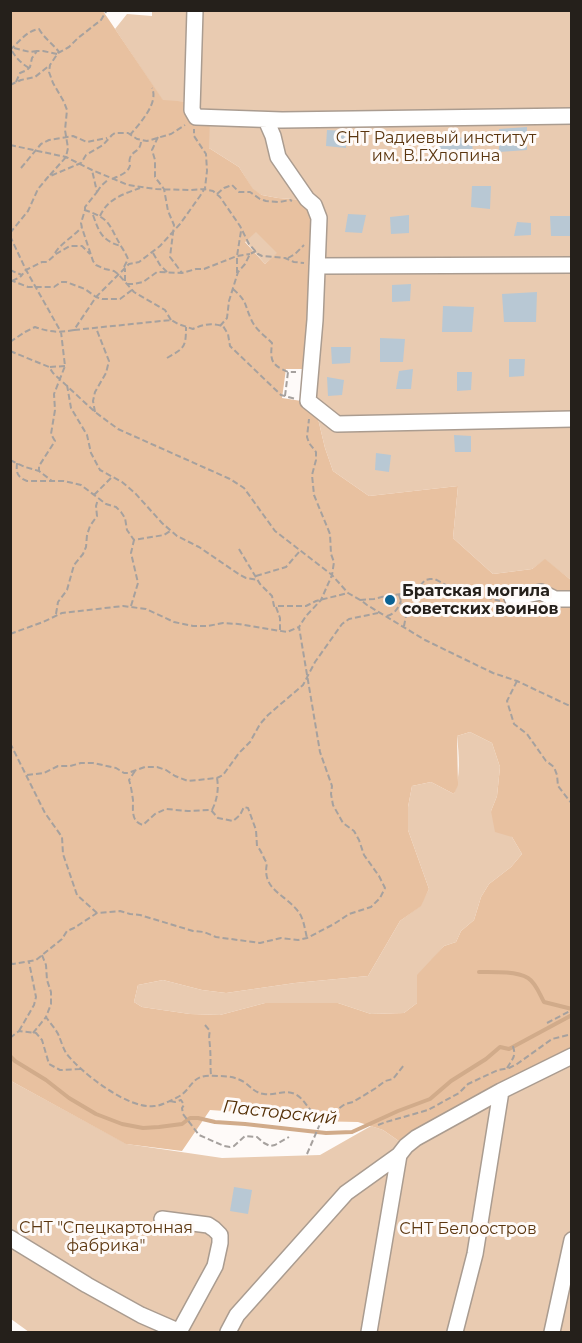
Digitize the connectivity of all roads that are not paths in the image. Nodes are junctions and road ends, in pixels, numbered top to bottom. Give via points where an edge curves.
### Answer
1 (195, 10) edge
2 (572, 116) edge
3 (266, 120) junction
4 (317, 266) junction
5 (572, 266) edge
6 (572, 419) edge
7 (512, 598) road end
8 (572, 599) edge
9 (572, 1056) edge
10 (501, 1091) junction
11 (399, 1155) junction
12 (162, 1219) dead end
13 (10, 1238) edge
14 (572, 1239) edge
15 (179, 1332) edge
16 (228, 1332) edge
17 (369, 1332) edge
18 (455, 1332) edge
19 (552, 1332) edge

1 - 3 street via 195,118
2 - 3 street
3 - 4 street via 278,157 320,218
4 - 5 street
4 - 6 street via 308,401 337,424
7 - 8 street via 542,592 555,599
9 - 10 street
10 - 11 street via 416,1137
10 - 18 street via 475,1254
11 - 16 street via 346,1193 237,1315
11 - 17 street
12 - 15 street via 208,1225 220,1235 215,1266
13 - 15 street via 87,1285
14 - 19 street

